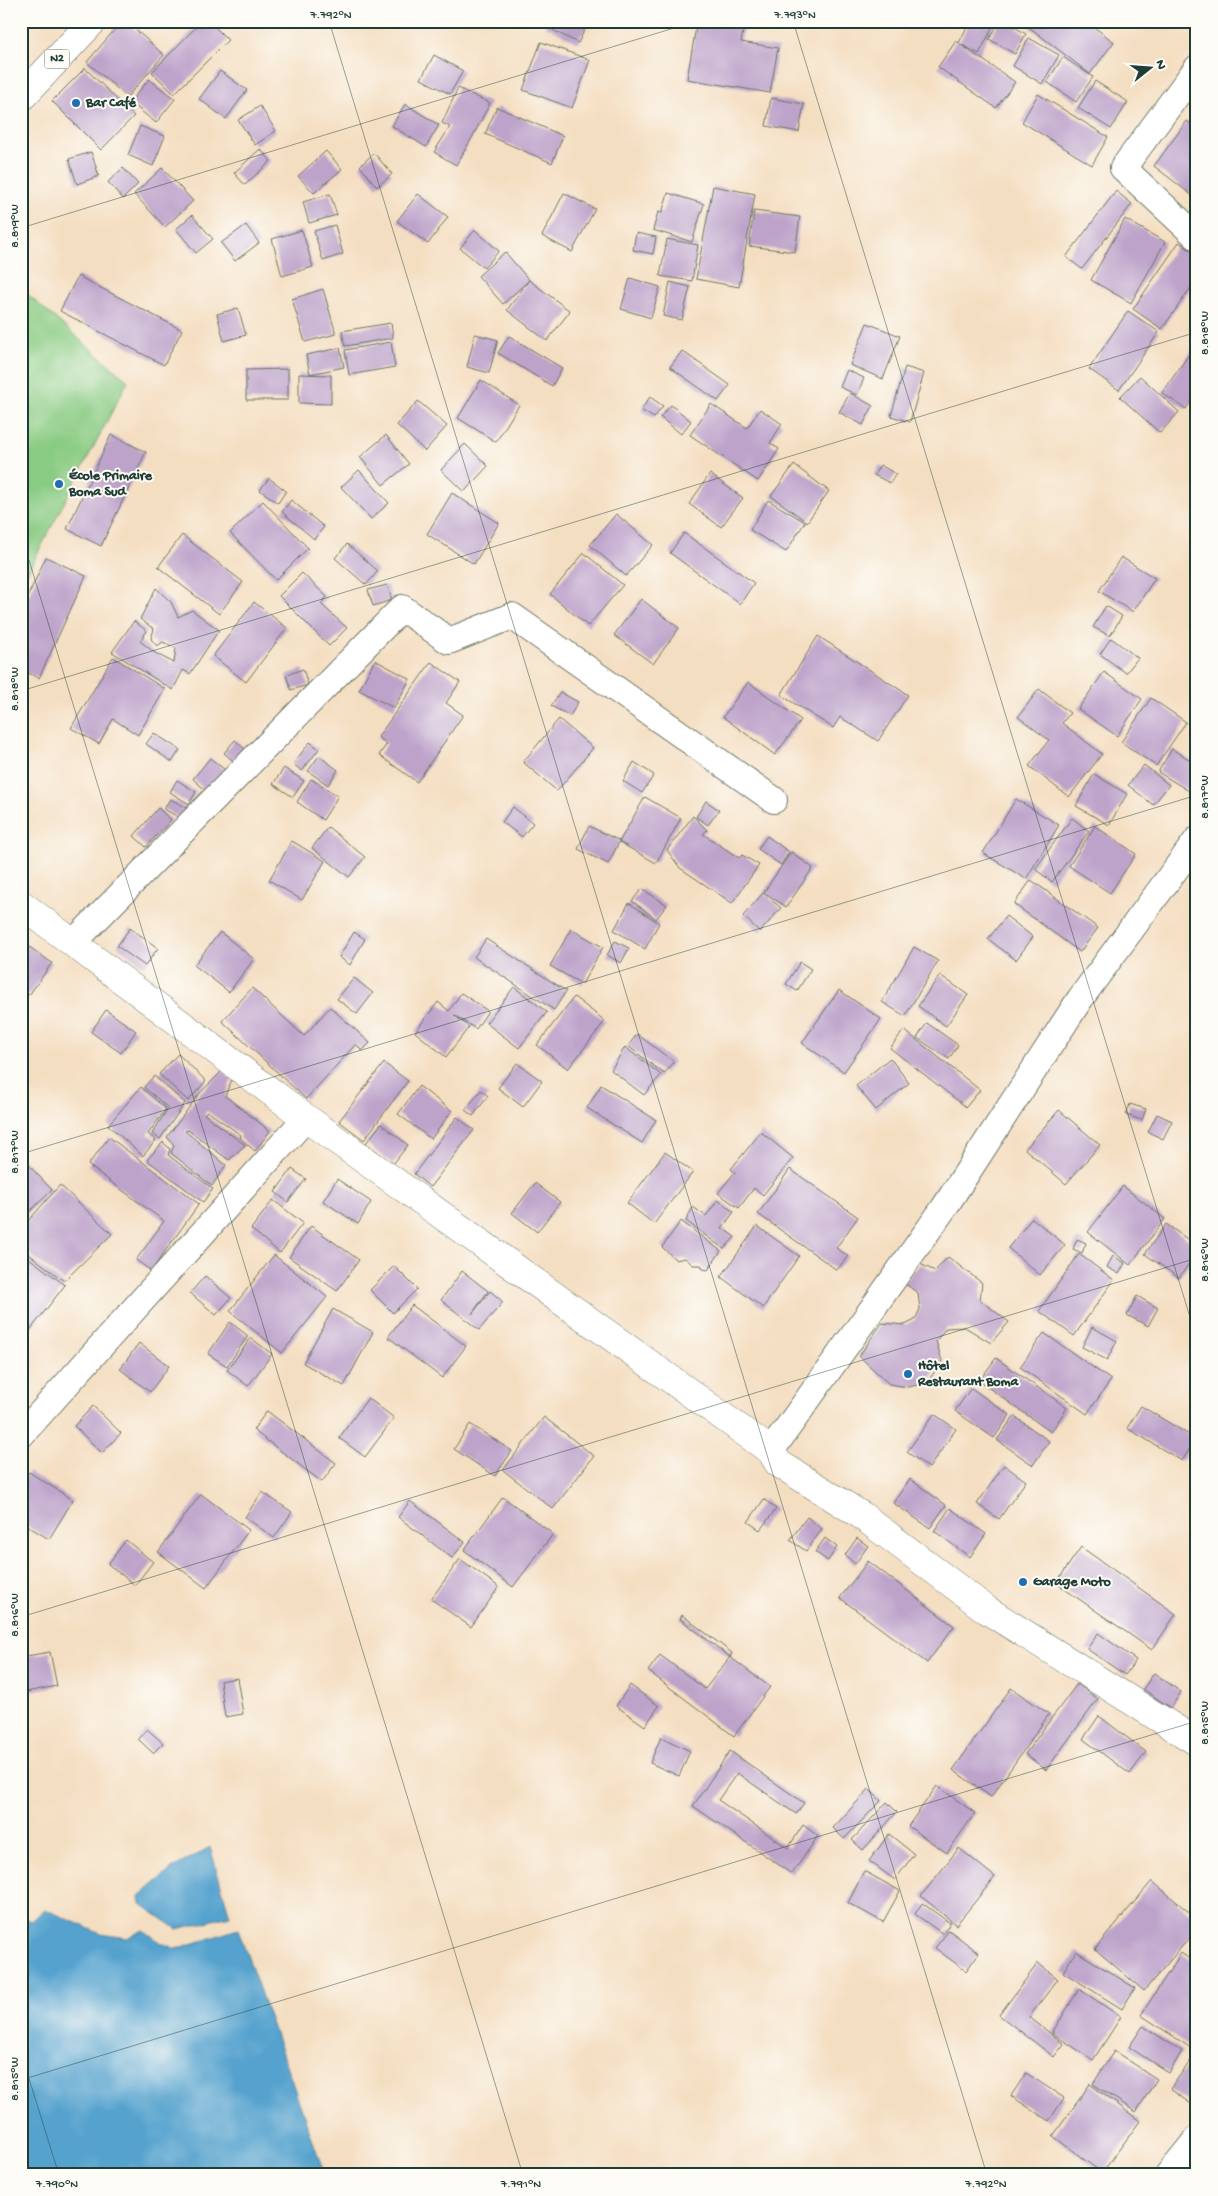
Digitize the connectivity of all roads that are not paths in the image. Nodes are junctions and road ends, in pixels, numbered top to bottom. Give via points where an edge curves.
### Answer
1 (93, 21) edge
2 (1197, 68) edge
3 (21, 98) edge
4 (1197, 237) edge
5 (774, 800) dead end
6 (1197, 840) edge
7 (21, 904) edge
8 (73, 943) junction
9 (306, 1118) junction
10 (21, 1435) edge
11 (771, 1452) junction
12 (1197, 1742) edge
13 (1197, 2139) edge
14 (1168, 2175) edge

1 - 3 main road, N2
2 - 4 street via 1123,168
5 - 8 street via 512,616 449,641 402,608
6 - 11 street via 1080,999 944,1208
7 - 8 main road
8 - 9 main road
9 - 10 street
9 - 11 main road
11 - 12 main road via 778,1463 861,1515 986,1610
13 - 14 street

